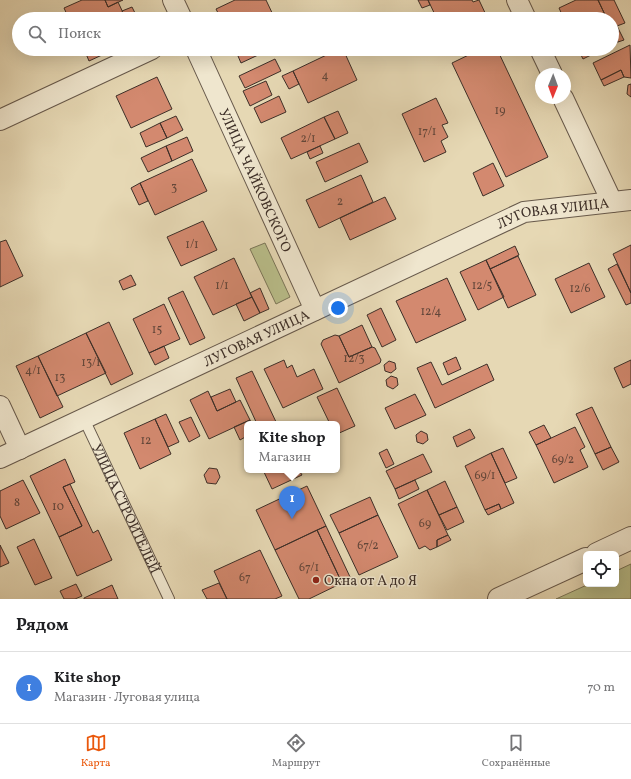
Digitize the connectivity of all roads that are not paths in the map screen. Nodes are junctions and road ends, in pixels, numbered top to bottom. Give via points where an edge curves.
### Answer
1 (173, 0) edge
2 (517, 0) edge
3 (179, 12) edge
4 (523, 12) edge
5 (137, 56) edge
6 (199, 56) edge
7 (543, 56) edge
8 (549, 68) edge
9 (566, 104) edge
10 (0, 120) edge
11 (622, 201) edge
12 (315, 310) junction
13 (0, 406) edge
14 (84, 419) junction
15 (20, 449) junction
16 (0, 458) edge
17 (631, 538) edge
18 (603, 551) edge
19 (583, 560) edge
20 (169, 599) edge
21 (499, 599) edge

1 - 3 street
2 - 4 street
5 - 10 street
6 - 12 street, УЛИЦА ЧАЙКОВСКОГО
7 - 8 street
9 - 11 street
11 - 12 street, ЛУГОВАЯ УЛИЦА via 524,212
12 - 14 street, ЛУГОВАЯ УЛИЦА
13 - 15 street
14 - 15 street, ЛУГОВАЯ УЛИЦА
14 - 20 lane, УЛИЦА СТРОИТЕЛЕЙ
15 - 16 street, ЛУГОВАЯ УЛИЦА
17 - 18 street
19 - 21 street

